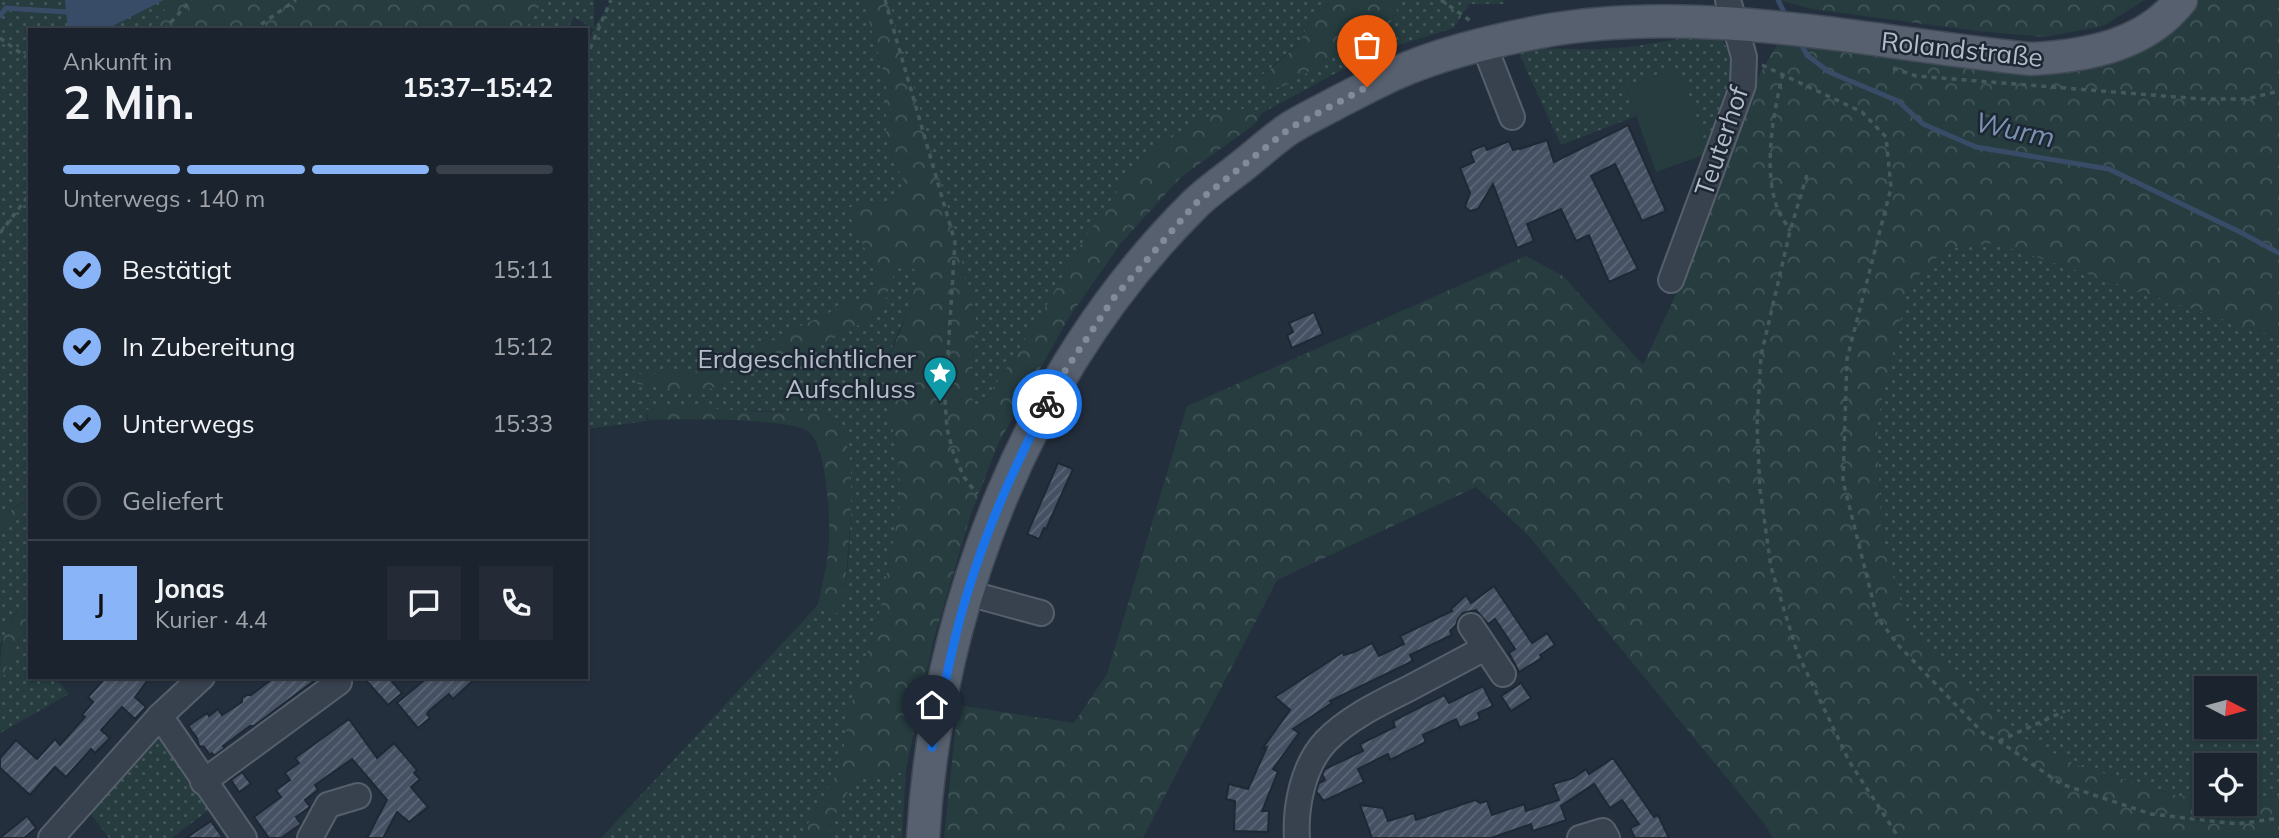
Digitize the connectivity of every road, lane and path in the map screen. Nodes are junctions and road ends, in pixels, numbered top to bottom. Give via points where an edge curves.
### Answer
1 (191, 0) edge
2 (296, 0) edge
3 (611, 0) edge
4 (885, 0) edge
5 (1441, 0) edge
6 (2181, 0) edge
7 (1736, 17) edge
8 (166, 28) edge
9 (256, 28) edge
10 (1481, 36) junction
11 (0, 38) edge
12 (588, 53) edge
13 (28, 59) edge
14 (1512, 117) dead end
15 (1807, 175) dead end
16 (28, 197) edge
17 (1790, 231) junction
18 (0, 233) edge
19 (1671, 280) dead end
20 (998, 506) junction
21 (968, 593) junction
22 (1041, 613) dead end
23 (1471, 626) dead end
24 (1485, 648) junction
25 (1503, 674) dead end
26 (200, 679) edge
27 (339, 682) dead end
28 (2065, 711) dead end
29 (160, 716) junction
30 (1999, 741) junction
31 (203, 782) junction
32 (358, 796) dead end
33 (2279, 818) edge
34 (51, 838) edge
35 (244, 838) edge
36 (310, 838) edge
37 (923, 838) edge
38 (1297, 838) edge
39 (1580, 838) edge
40 (1607, 838) edge
41 (1899, 838) edge

1 - 8 path
2 - 9 path
3 - 12 path
4 - 20 path via 955,242 947,429 964,477 981,499
5 - 10 path
6 - 7 main road, Rolandstraße via 2155,24 2124,43 2072,57 2031,59 1810,32
7 - 10 main road, Rolandstraße
7 - 19 street, Teuterhof via 1744,57 1743,85
10 - 14 street
10 - 20 main road, Rolandstraße via 1290,128 1196,203 1113,299 1063,374
11 - 13 path
15 - 17 path
16 - 18 path
17 - 30 path via 1778,210 1770,145 1783,74 1862,112 1886,137 1891,188 1847,359 1843,481 1877,617 1985,735
17 - 41 path via 1761,356 1757,426 1771,566 1797,652 1849,761
20 - 21 main road, Rolandstraße
21 - 22 street
21 - 37 main road, Rolandstraße via 932,747
23 - 24 street
24 - 25 street
24 - 38 street via 1368,709 1325,742 1302,789
26 - 29 street
27 - 31 street
28 - 30 path
29 - 31 street
29 - 34 street
30 - 33 path via 2061,784 2151,814 2238,824
31 - 35 street
32 - 36 street via 328,805
39 - 40 street via 1603,831

